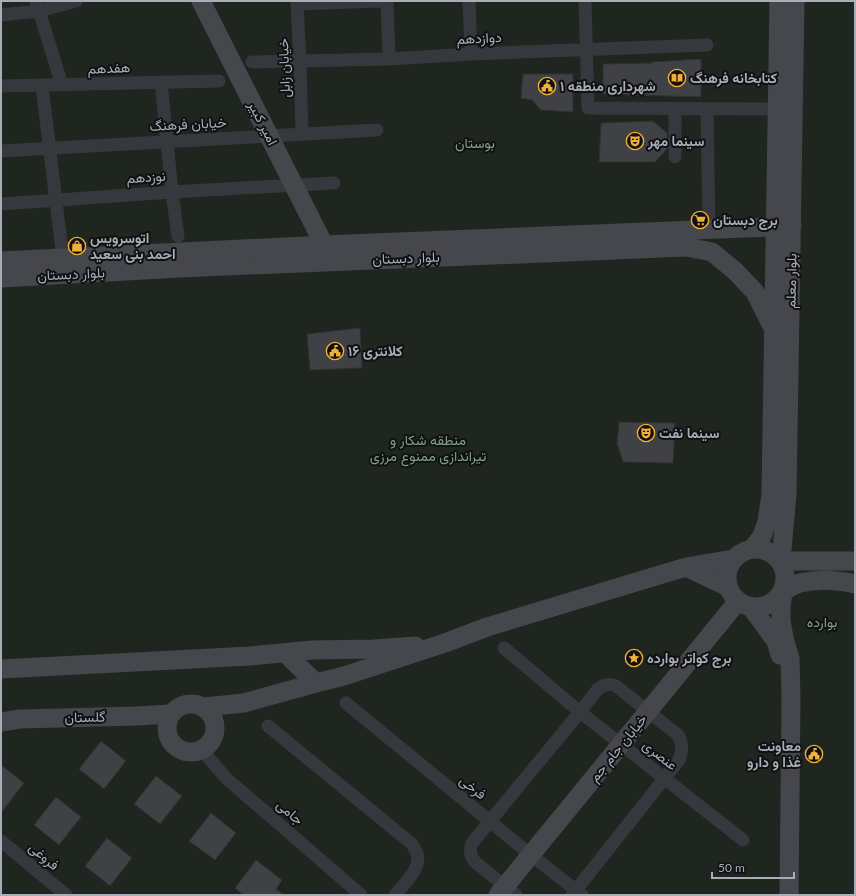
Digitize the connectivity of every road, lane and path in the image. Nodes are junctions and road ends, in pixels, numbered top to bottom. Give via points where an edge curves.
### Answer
1 (76, 1) edge
2 (201, 1) edge
3 (381, 1) edge
4 (387, 1) edge
5 (469, 1) edge
6 (585, 1) edge
7 (778, 1) edge
8 (795, 1) edge
9 (297, 3) edge
10 (38, 6) edge
11 (1, 15) edge
12 (707, 45) dead end
13 (586, 50) junction
14 (471, 54) junction
15 (389, 59) junction
16 (300, 61) junction
17 (252, 62) dead end
18 (219, 81) dead end
19 (161, 82) junction
20 (62, 85) junction
21 (1, 86) edge
22 (42, 86) junction
23 (676, 109) junction
24 (707, 109) junction
25 (777, 109) junction
26 (377, 130) dead end
27 (302, 134) junction
28 (269, 136) junction
29 (166, 141) junction
30 (50, 149) junction
31 (1, 151) edge
32 (675, 157) dead end
33 (334, 183) dead end
34 (294, 185) junction
35 (172, 192) junction
36 (56, 199) junction
37 (1, 204) edge
38 (783, 226) junction
39 (709, 229) junction
40 (178, 236) dead end
41 (324, 253) junction
42 (63, 259) junction
43 (1, 261) edge
44 (1, 278) edge
45 (773, 328) junction
46 (753, 548) junction
47 (733, 559) junction
48 (781, 561) junction
49 (855, 561) edge
50 (686, 567) junction
51 (855, 584) edge
52 (783, 592) junction
53 (739, 599) junction
54 (718, 625) junction
55 (769, 631) junction
56 (445, 643) junction
57 (504, 648) dead end
58 (285, 652) junction
59 (1, 669) edge
60 (316, 683) junction
61 (346, 703) dead end
62 (204, 707) junction
63 (648, 711) junction
64 (580, 712) junction
65 (170, 714) junction
66 (1, 722) edge
67 (268, 726) dead end
68 (621, 745) junction
69 (202, 750) junction
70 (665, 779) junction
71 (490, 821) junction
72 (743, 840) dead end
73 (1, 841) edge
74 (531, 855) junction
75 (506, 892) edge
76 (576, 893) edge
77 (66, 895) edge
78 (361, 895) edge
79 (396, 895) edge
80 (780, 895) edge
81 (789, 895) edge

1 - 10 street
2 - 28 street, امیر کبیر
3 - 9 street
4 - 15 street
5 - 14 street
6 - 13 street
7 - 25 street, بلوار معلم
8 - 38 street, بلوار معلم
9 - 16 street, خیابان زابل
10 - 11 street
10 - 20 street
12 - 13 street, دوازدهم
13 - 14 street, دوازدهم
13 - 23 street via 588,108
14 - 15 street, دوازدهم
15 - 16 street, دوازدهم
16 - 17 street, دوازدهم
16 - 27 street, خیابان زابل
18 - 19 street, هفدهم
19 - 20 street, هفدهم
19 - 29 street
20 - 22 street, هفدهم
21 - 22 street, هفدهم
22 - 30 street
23 - 24 street
23 - 32 street
24 - 25 street
24 - 39 street
25 - 38 street, بلوار معلم
26 - 27 street, خیابان فرهنگ
27 - 28 street, خیابان فرهنگ
28 - 29 street, خیابان فرهنگ
28 - 34 street, امیر کبیر
29 - 30 street, خیابان فرهنگ
29 - 35 street
30 - 31 street, خیابان فرهنگ
30 - 36 street
33 - 34 street, نوزدهم
34 - 35 street, نوزدهم
34 - 41 street, امیر کبیر
35 - 36 street, نوزدهم
35 - 40 street
36 - 37 street, نوزدهم
36 - 42 street
38 - 39 street, بلوار دبستان
38 - 45 street, بلوار معلم
38 - 48 street, بلوار معلم via 787,494
39 - 41 street, بلوار دبستان
41 - 42 street, بلوار دبستان
41 - 44 street, بلوار دبستان via 187,267
41 - 45 street, بلوار دبستان via 686,247 712,252 735,270 755,292
42 - 43 street, بلوار دبستان
45 - 46 street, بلوار معلم via 771,494 767,522 762,536
46 - 47 street
46 - 48 street via 773,553
47 - 50 street
47 - 53 street via 728,568 727,578
48 - 49 street
48 - 52 street via 784,570
50 - 53 street
50 - 56 street via 487,627
51 - 52 street via 820,581 801,583
52 - 53 street via 774,601 759,607
52 - 81 street via 782,621 790,658 791,699
53 - 54 street, خیابان جام جم
53 - 55 street
54 - 55 street via 734,616 743,615 753,618
54 - 63 street, خیابان جام جم
55 - 80 street via 776,641 781,658
56 - 58 street via 374,649
56 - 60 street
57 - 64 street, عنصری
58 - 59 street
58 - 60 street
60 - 62 street via 244,703
61 - 71 street, فرخی
62 - 65 street via 192,703 180,705
62 - 69 street via 213,716 216,729 212,741
63 - 64 street via 616,686 606,684 598,689
63 - 68 street, خیابان جام جم
63 - 70 street via 678,735 681,741 682,754
64 - 68 street, عنصری
64 - 71 street
65 - 66 street, گلستان via 20,719
65 - 69 street via 166,726 173,744 190,752
67 - 79 street via 412,844 417,854 416,866
68 - 70 street, عنصری
68 - 74 street, خیابان جام جم
69 - 78 street, جامی via 226,778
70 - 72 street, عنصری
70 - 76 street
71 - 74 street, فرخی
71 - 75 street via 472,843 471,858
73 - 77 street, فروغی
74 - 75 street, خیابان جام جم
74 - 76 street, فرخی

